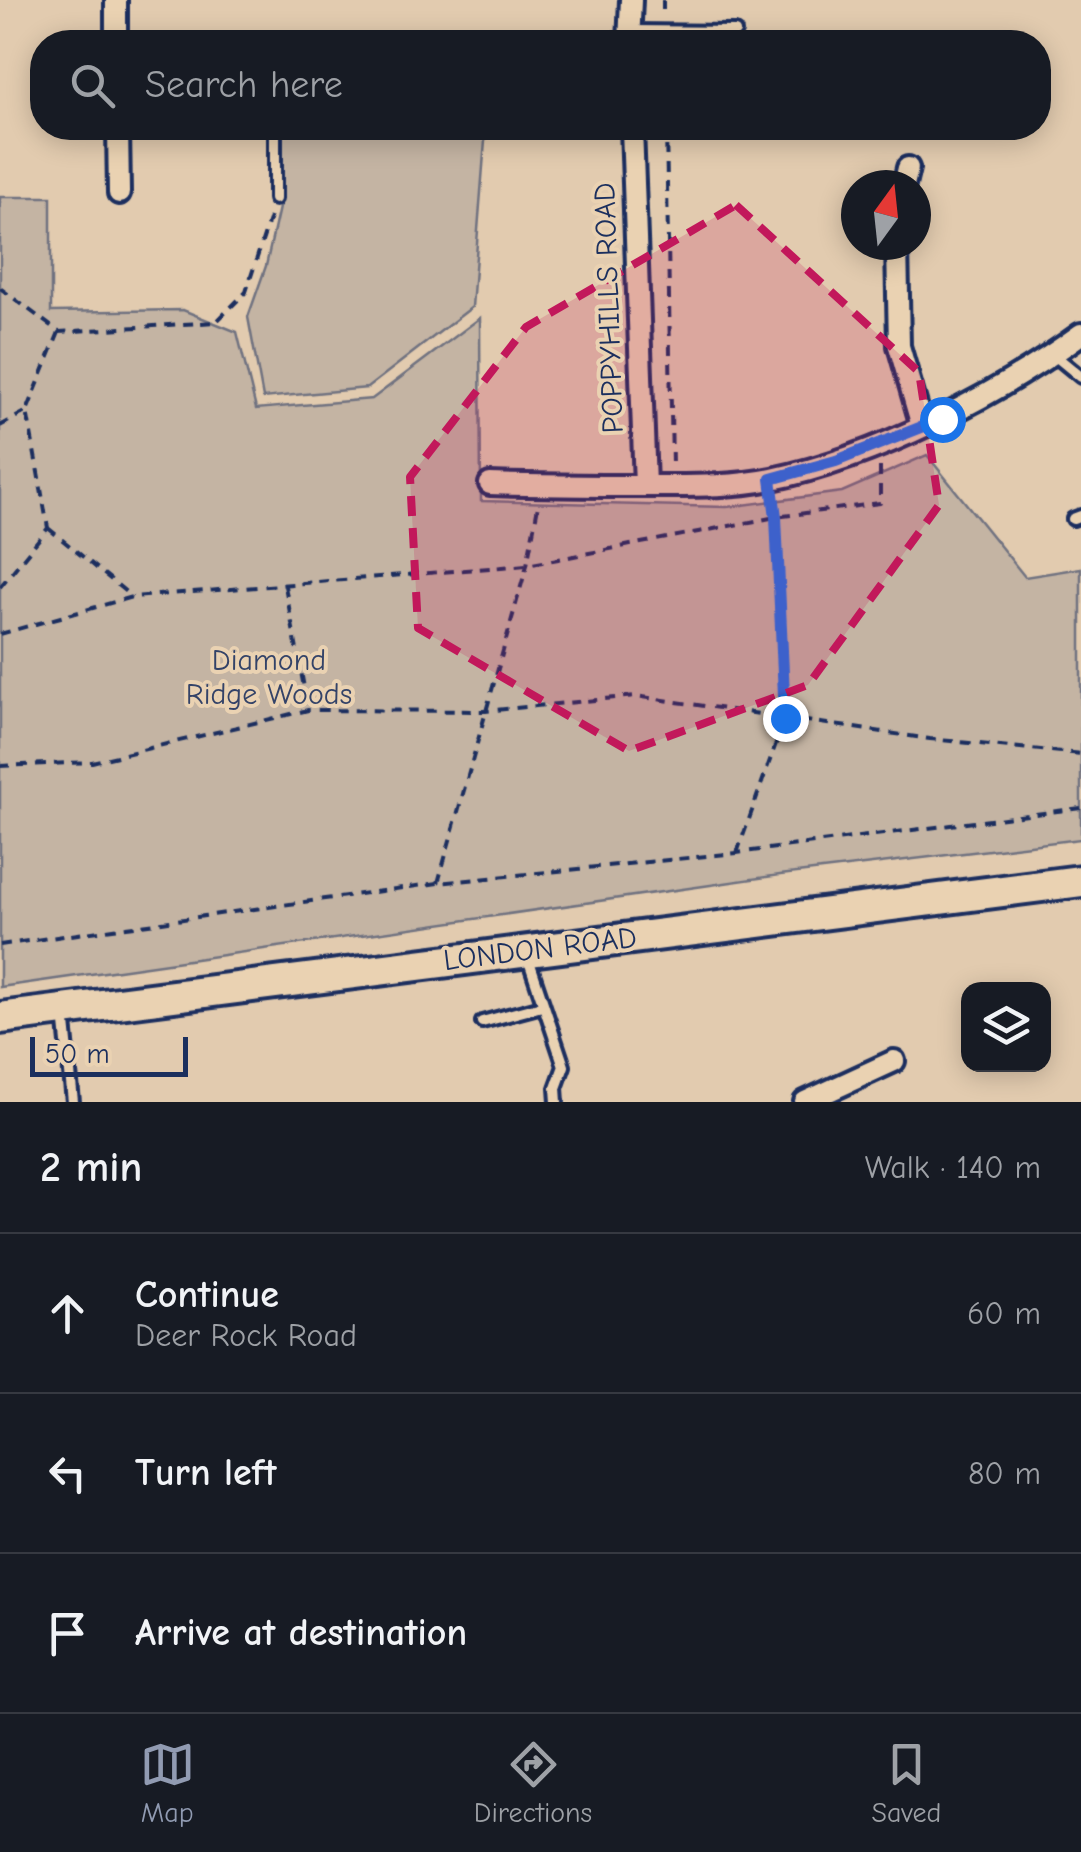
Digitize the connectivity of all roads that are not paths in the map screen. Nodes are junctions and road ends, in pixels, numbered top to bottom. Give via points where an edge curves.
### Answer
1 (116, 0) edge
2 (631, 0) edge
3 (116, 30) edge
4 (629, 30) edge
5 (118, 140) edge
6 (275, 140) edge
7 (632, 140) edge
8 (120, 192) dead end
9 (276, 199) road end
10 (897, 260) edge
11 (1081, 334) edge
12 (1053, 354) junction
13 (1081, 377) edge
14 (922, 426) junction
15 (490, 484) dead end
16 (645, 486) junction
17 (1081, 881) edge
18 (526, 951) junction
19 (542, 1006) junction
20 (63, 1007) junction
21 (0, 1018) edge
22 (482, 1022) dead end
23 (894, 1061) dead end
24 (845, 1093) edge
25 (73, 1102) edge
26 (558, 1102) edge
27 (805, 1102) edge

1 - 3 street
2 - 4 street
5 - 8 street
6 - 9 lane
7 - 16 street, POPPYHILLS ROAD
10 - 14 street via 899,346
11 - 12 street
12 - 13 lane
12 - 14 street
14 - 16 street via 771,479
15 - 16 street
17 - 18 main road, LONDON ROAD
18 - 19 lane
18 - 20 main road, LONDON ROAD
19 - 22 lane
19 - 26 lane via 564,1066
20 - 21 main road, LONDON ROAD
20 - 25 lane
23 - 24 street
24 - 27 street

